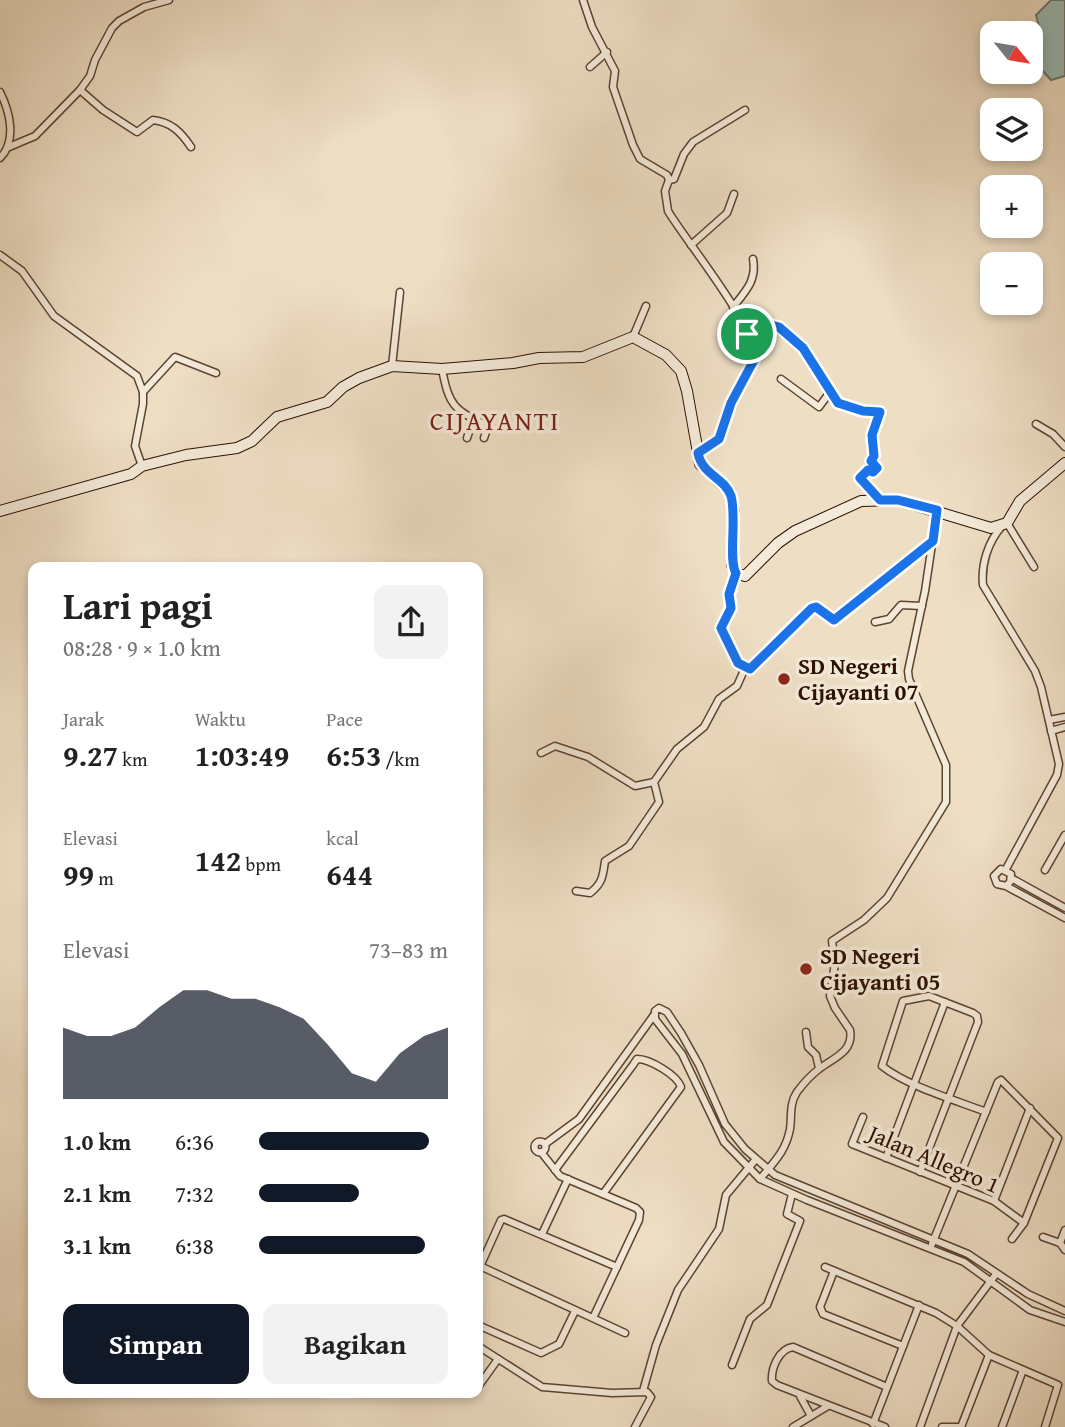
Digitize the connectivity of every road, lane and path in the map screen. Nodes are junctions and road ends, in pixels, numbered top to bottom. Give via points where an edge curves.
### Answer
1 (169, 0) edge
2 (583, 0) edge
3 (607, 52) junction
4 (590, 67) dead end
5 (80, 90) junction
6 (0, 92) edge
7 (745, 110) dead end
8 (9, 147) junction
9 (191, 147) dead end
10 (0, 158) edge
11 (669, 180) junction
12 (734, 194) dead end
13 (691, 246) junction
14 (0, 255) edge
15 (753, 259) dead end
16 (400, 292) dead end
17 (646, 306) dead end
18 (733, 307) junction
19 (744, 325) junction
20 (633, 337) junction
21 (392, 366) junction
22 (442, 369) junction
23 (216, 373) dead end
24 (781, 379) dead end
25 (143, 392) junction
26 (830, 392) junction
27 (473, 420) junction
28 (1036, 424) dead end
29 (484, 438) dead end
30 (467, 439) dead end
31 (1065, 447) edge
32 (698, 453) junction
33 (140, 462) junction
34 (1065, 463) edge
35 (880, 500) junction
36 (0, 510) edge
37 (937, 510) junction
38 (1004, 525) junction
39 (933, 541) junction
40 (1034, 567) dead end
41 (736, 573) junction
42 (922, 606) junction
43 (875, 622) dead end
44 (745, 668) junction
45 (1065, 717) edge
46 (1049, 720) junction
47 (1065, 727) edge
48 (1051, 731) junction
49 (541, 753) dead end
50 (654, 782) junction
51 (1065, 835) edge
52 (1006, 869) junction
53 (1045, 870) dead end
54 (1011, 878) junction
55 (1006, 886) junction
56 (576, 891) dead end
57 (1065, 908) edge
58 (1065, 918) edge
59 (945, 1002) junction
60 (654, 1015) junction
61 (806, 1032) dead end
62 (819, 1068) junction
63 (915, 1083) junction
64 (949, 1098) junction
65 (1030, 1108) junction
66 (986, 1112) junction
67 (863, 1117) dead end
68 (886, 1158) junction
69 (756, 1159) junction
70 (748, 1168) junction
71 (555, 1170) junction
72 (768, 1170) junction
73 (920, 1172) junction
74 (760, 1178) junction
75 (568, 1179) junction
76 (957, 1187) junction
77 (792, 1194) junction
78 (603, 1195) junction
79 (994, 1201) junction
80 (1024, 1223) junction
81 (1065, 1230) edge
82 (542, 1234) junction
83 (1043, 1237) dead end
84 (934, 1240) junction
85 (1012, 1240) dead end
86 (1060, 1242) junction
87 (930, 1248) junction
88 (1065, 1250) edge
89 (483, 1260) edge
90 (617, 1267) junction
91 (825, 1267) dead end
92 (834, 1270) junction
93 (483, 1271) edge
94 (996, 1274) junction
95 (990, 1282) junction
96 (919, 1306) junction
97 (575, 1311) junction
98 (1065, 1311) edge
99 (593, 1318) junction
100 (1065, 1322) edge
101 (957, 1326) junction
102 (483, 1327) edge
103 (625, 1333) dead end
104 (903, 1346) junction
105 (483, 1349) edge
106 (989, 1355) junction
107 (498, 1359) junction
108 (732, 1365) dead end
109 (1023, 1370) junction
110 (483, 1380) edge
111 (887, 1387) junction
112 (643, 1391) junction
113 (799, 1395) junction
114 (828, 1406) junction
115 (811, 1416) junction
116 (873, 1424) junction
117 (635, 1427) edge
118 (793, 1427) edge
119 (885, 1427) edge
120 (920, 1427) edge
121 (942, 1427) edge
122 (961, 1427) edge
123 (1002, 1427) edge
124 (1045, 1427) edge

1 - 5 street via 119,20
2 - 3 street
3 - 4 street
3 - 11 street via 615,71 613,87 633,145 640,159 663,171
5 - 8 street via 35,136
5 - 9 street via 137,132 153,120 163,121
6 - 8 street via 8,116
7 - 11 street via 693,142 674,179
8 - 10 street
11 - 13 street via 666,204
12 - 13 street via 723,219
13 - 18 street
14 - 25 street via 22,271 54,316 137,376
15 - 18 street via 751,283
16 - 21 street
17 - 20 street
18 - 19 street
19 - 26 street via 769,323 786,333 803,348
19 - 32 street via 754,360 731,403 719,439
20 - 22 main road via 583,357
20 - 32 main road via 666,355 681,370
21 - 22 main road
21 - 33 main road via 342,387 327,402 276,417 252,441 237,448
22 - 27 street via 449,401
23 - 25 street via 175,357
24 - 26 street via 820,407
25 - 33 street via 135,446
26 - 35 street via 838,403 880,412 872,435 871,461 877,468 860,478
27 - 29 street via 488,426
27 - 30 street
28 - 31 street
32 - 41 main road via 700,464 730,492
33 - 36 main road via 131,474
34 - 38 main road via 1020,501
35 - 37 main road
35 - 41 main road via 861,501 794,531 745,576
37 - 38 main road via 990,528
37 - 39 street
38 - 40 street
38 - 46 street via 993,536 982,569 983,585 1035,671
39 - 42 street
39 - 44 street via 834,620 812,608 755,666
41 - 44 street via 729,594 731,608 721,628
42 - 43 street via 901,605 889,619
42 - 62 street via 908,664 909,680 946,765 946,802 887,898 832,941 835,963 830,996 851,1036 844,1052
44 - 50 street via 737,687 719,699 704,727 677,749
45 - 46 street
46 - 48 street
47 - 48 street
48 - 52 street via 1057,775
49 - 50 street via 555,746 588,757 635,786
50 - 56 street via 659,802 629,846 605,861 603,879 594,890
51 - 53 street
52 - 54 street
52 - 55 street via 996,872 994,880
54 - 55 street
54 - 57 street
55 - 58 street
59 - 63 street
59 - 63 street via 929,996 903,1001 882,1066
59 - 64 street via 977,1016 978,1022
60 - 69 street via 659,1008 669,1014 699,1065 725,1124
60 - 70 street via 682,1054 716,1129
60 - 71 street via 579,1119 545,1144 539,1141 534,1146
61 - 62 street
62 - 72 street via 793,1098 786,1142
63 - 64 street
63 - 68 street
64 - 66 street
64 - 73 street
65 - 66 street via 1001,1080
65 - 79 street
65 - 80 street via 1058,1138
66 - 76 street
67 - 68 street, Jalan Allegro 1 via 852,1144
68 - 73 street, Jalan Allegro 1
69 - 70 street
69 - 72 street
70 - 74 street
70 - 112 street via 726,1195 719,1229 678,1290
71 - 75 street
71 - 78 street via 637,1059 646,1060 678,1080 681,1087
72 - 74 street
72 - 84 street
73 - 76 street, Jalan Allegro 1
74 - 77 street
75 - 78 street
75 - 82 street
76 - 79 street, Jalan Allegro 1
76 - 84 street
77 - 87 street
77 - 108 street via 787,1214 800,1221 767,1305 750,1318
78 - 90 street via 639,1210 639,1220
79 - 80 street, Jalan Allegro 1
80 - 85 street
81 - 86 street
82 - 89 street via 501,1220
82 - 90 street
83 - 86 street
84 - 87 street
84 - 94 street via 968,1254
86 - 88 street
87 - 95 street via 964,1262
90 - 99 street
91 - 92 street
92 - 96 street
92 - 104 street via 821,1311
93 - 97 street
94 - 95 street
94 - 98 street
95 - 100 street via 1030,1310
95 - 101 street
96 - 101 street
96 - 104 street
97 - 99 street
97 - 102 street via 562,1341 538,1353
99 - 103 street
101 - 106 street
101 - 120 street
104 - 111 street
105 - 107 street
106 - 109 street
106 - 122 street
107 - 110 street
107 - 112 street via 542,1387
109 - 123 street
109 - 124 street via 1058,1385
111 - 113 street via 786,1348 772,1381
111 - 116 street
112 - 117 street via 650,1402
113 - 114 street
113 - 115 street
114 - 115 street
114 - 116 street
115 - 118 street
116 - 119 street
121 - 122 street

